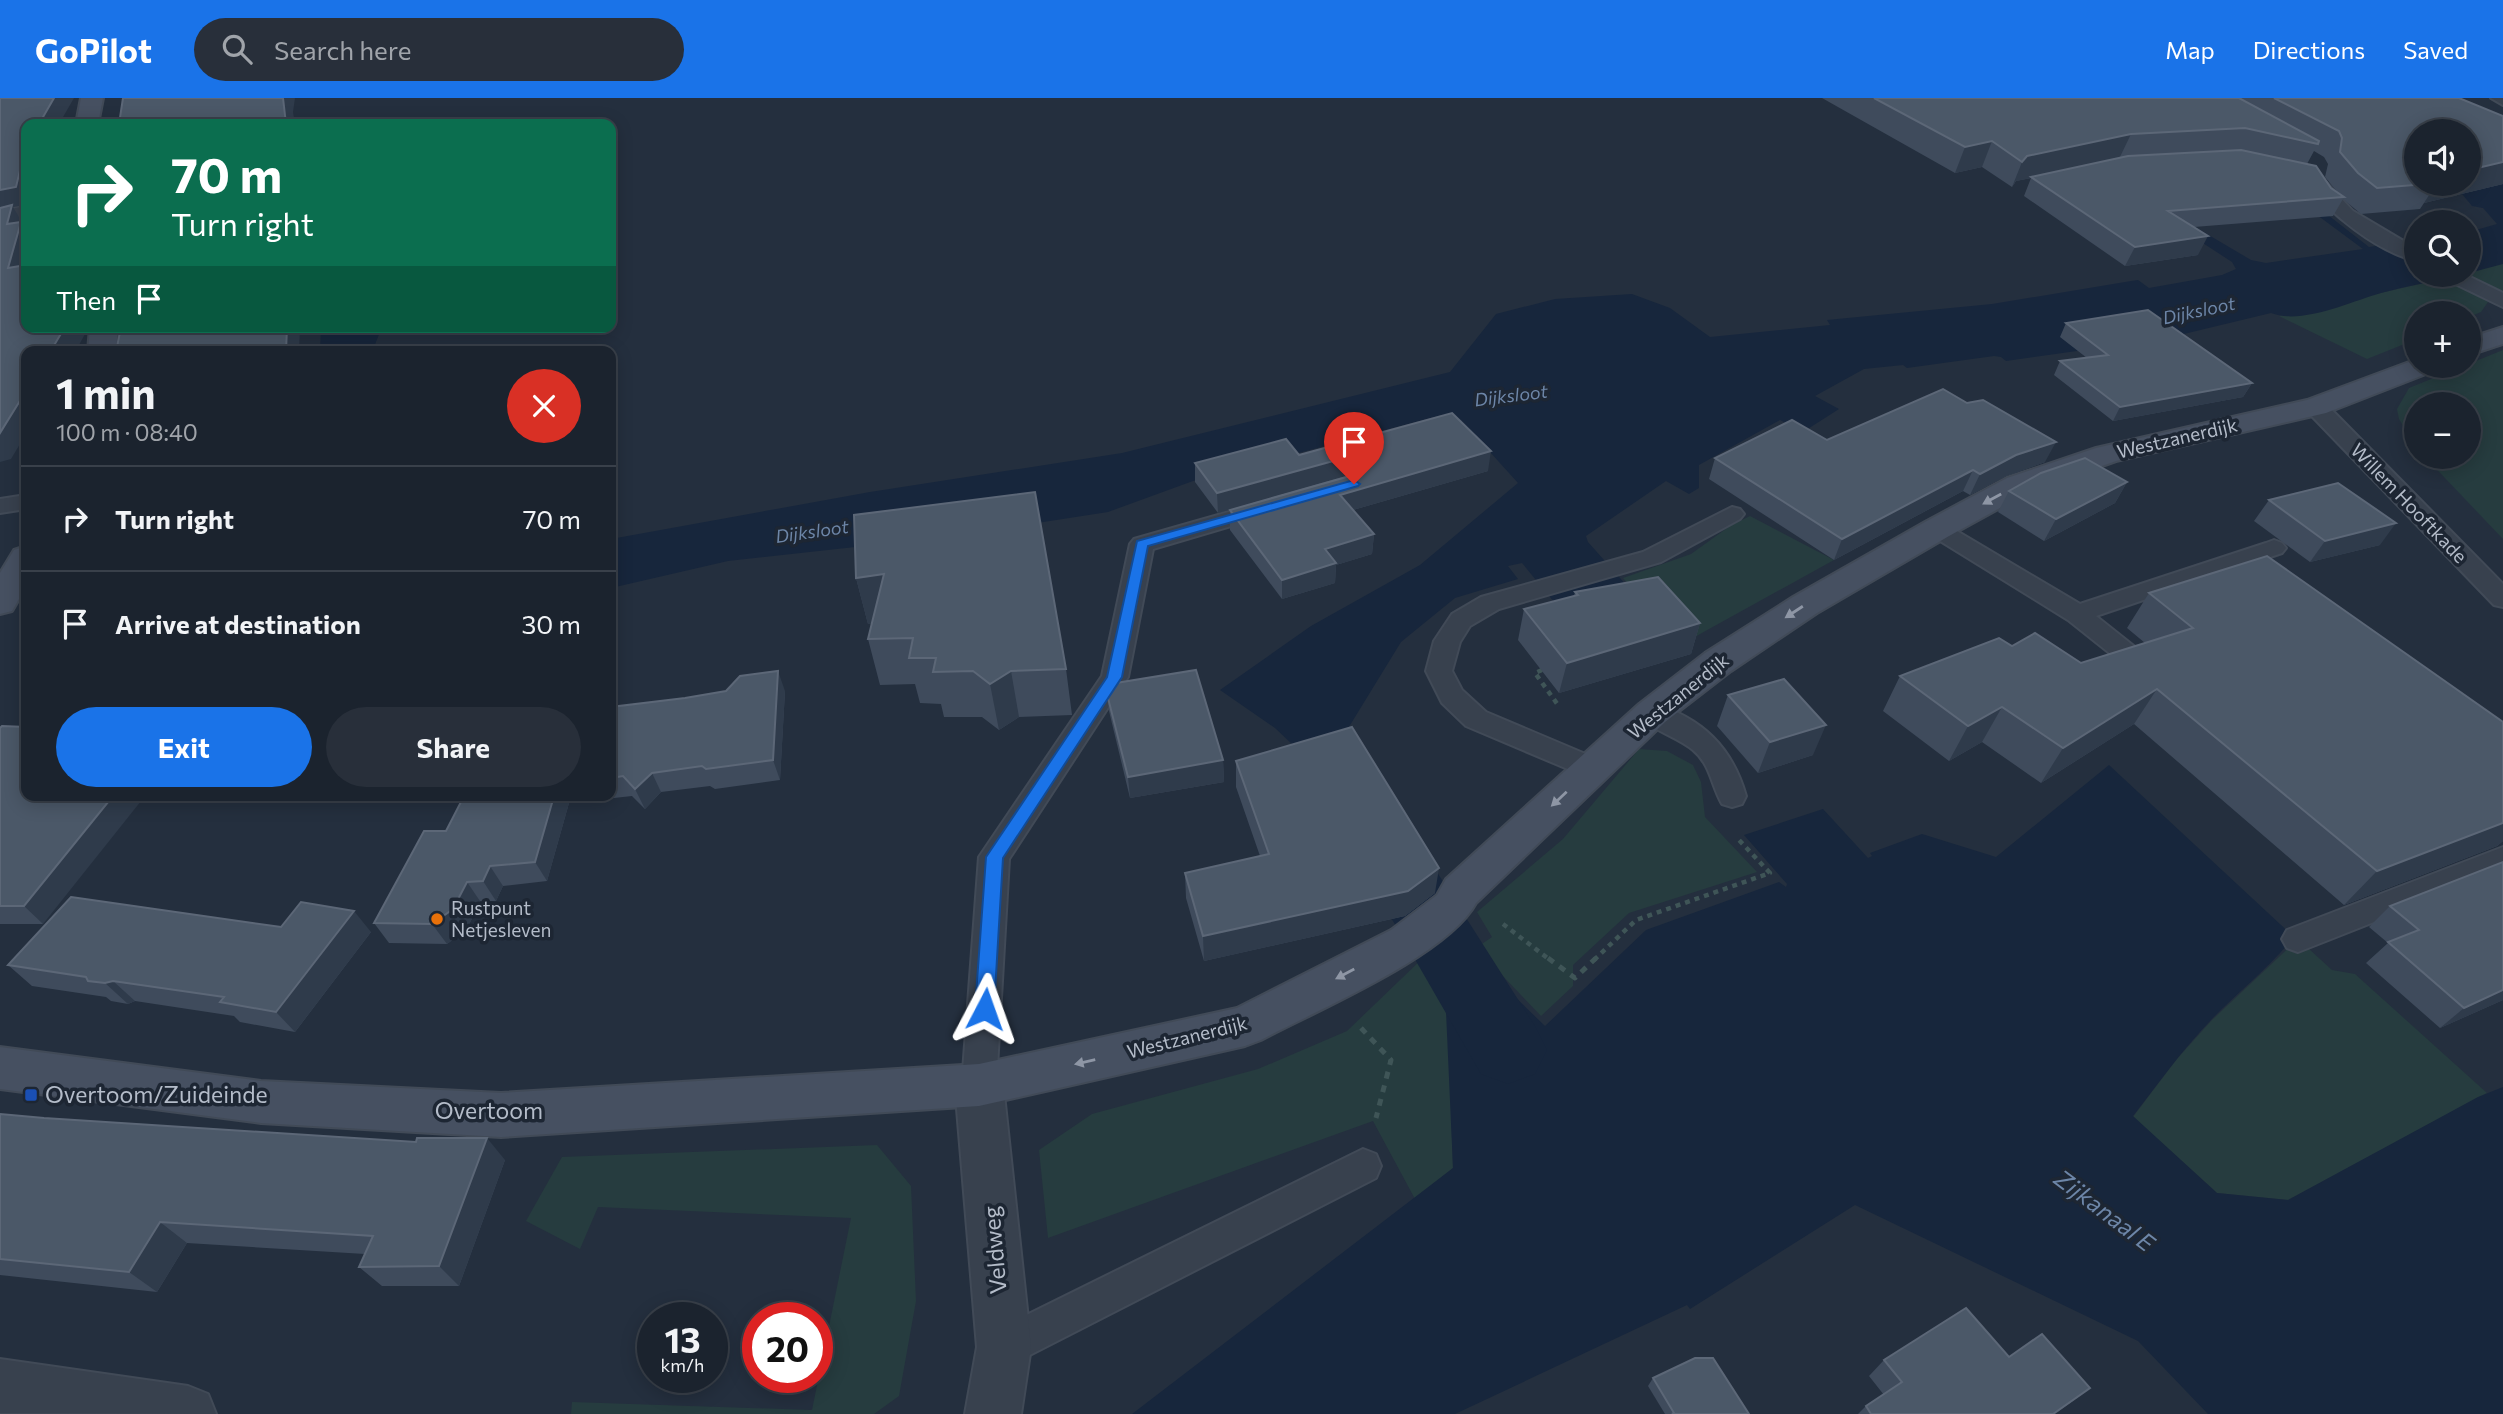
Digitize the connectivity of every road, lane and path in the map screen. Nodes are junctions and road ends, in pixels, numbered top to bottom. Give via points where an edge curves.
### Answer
1 (92, 98) edge
2 (88, 119) edge
3 (2310, 172) edge
4 (21, 214) edge
5 (0, 218) edge
6 (2404, 249) edge
7 (2476, 287) edge
8 (2503, 301) edge
9 (2503, 335) edge
10 (2481, 343) edge
11 (2404, 373) edge
12 (2316, 407) junction
13 (1287, 502) edge
14 (21, 503) edge
15 (0, 506) edge
16 (1732, 514) dead end
17 (1937, 529) junction
18 (2274, 548) dead end
19 (21, 565) edge
20 (2503, 599) edge
21 (0, 603) edge
22 (2077, 614) junction
23 (2136, 661) edge
24 (1652, 713) junction
25 (1592, 768) junction
26 (1732, 796) joint
27 (2503, 859) edge
28 (1500, 922) dead end
29 (2298, 939) dead end
30 (1322, 987) junction
31 (0, 1068) edge
32 (979, 1085) junction
33 (1363, 1166) joint
34 (1004, 1347) junction
35 (0, 1386) edge
36 (188, 1414) edge
37 (993, 1414) edge

1 - 2 street
3 - 6 lane via 2328,201 2370,232
4 - 5 street
7 - 8 lane
9 - 10 street
11 - 12 street, Westzanerdijk
12 -> 17 street, Westzanerdijk via 2107,454 2018,485
12 - 20 lane, Willem Hooftkade
13 - 32 lane via 1142,544 1115,677 995,857
14 - 15 lane
16 - 25 lane via 1652,557 1490,603 1461,620 1447,641 1439,671 1451,696 1476,719
17 - 22 lane
17 -> 24 street, Westzanerdijk via 1805,605 1718,662
18 - 22 lane
19 - 21 street
22 - 23 lane
24 - 25 street, Westzanerdijk
24 - 26 lane via 1707,746 1721,761
25 -> 30 street, Westzanerdijk via 1461,891 1452,907 1406,943
26 - 28 path via 1718,817 1770,873 1636,920 1575,978
27 - 29 lane
30 -> 32 street, Westzanerdijk via 1245,1026
30 - 33 path via 1391,1060
31 - 32 street, Overtoom via 261,1102 501,1115
32 - 34 street, Veldweg
33 - 34 lane
34 - 37 street, Veldweg
35 - 36 street

